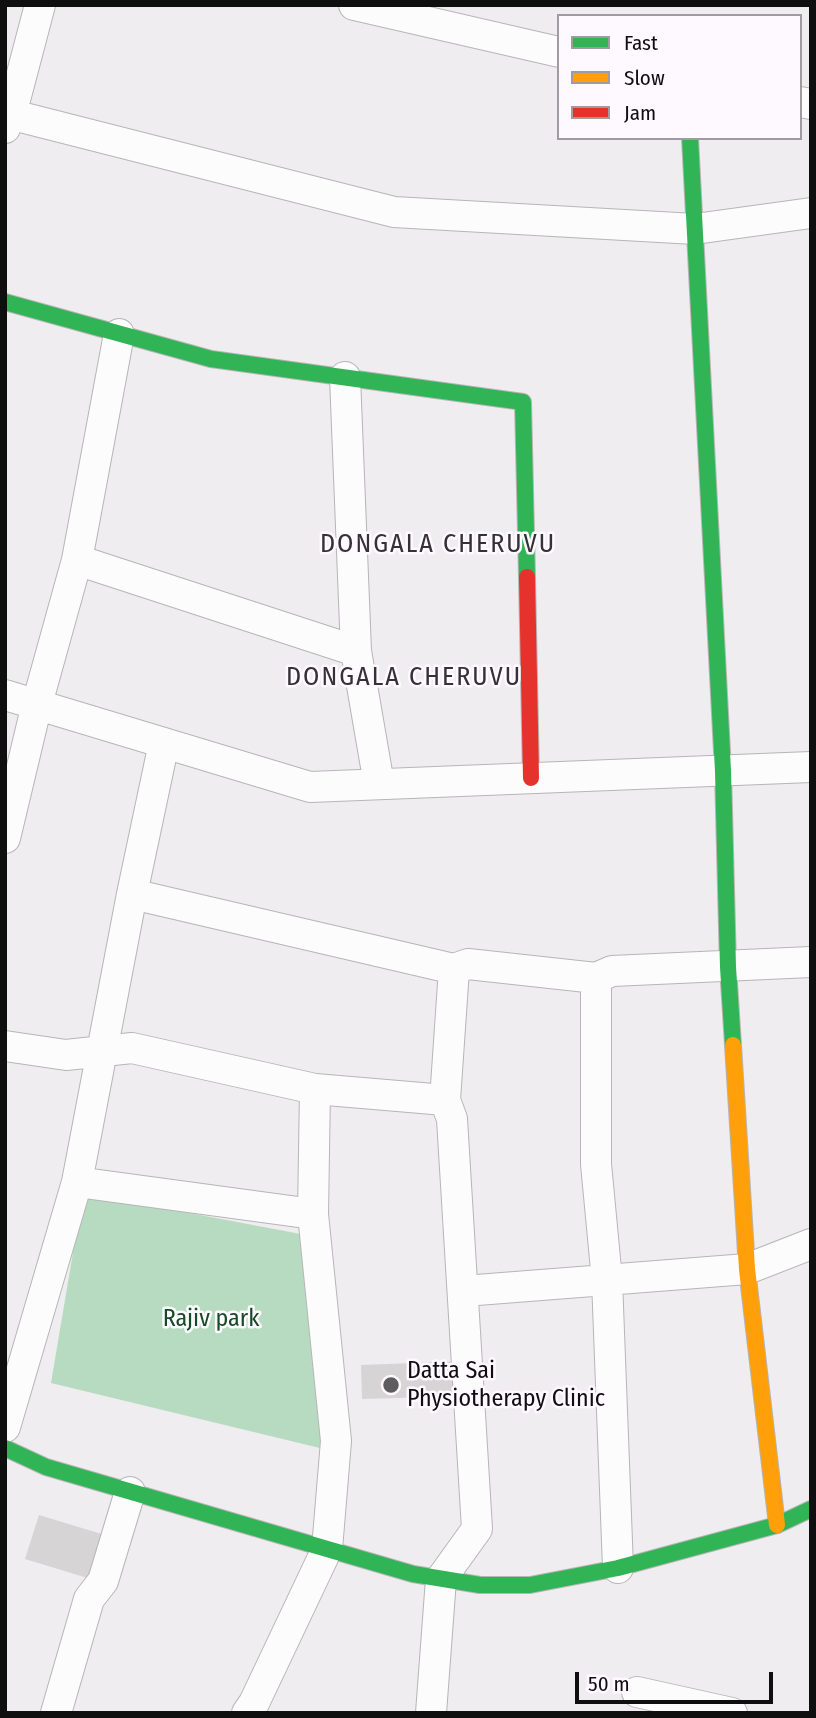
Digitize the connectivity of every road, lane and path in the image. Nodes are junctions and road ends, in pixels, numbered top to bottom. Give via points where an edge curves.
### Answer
1 (40, 5) edge
2 (354, 5) edge
3 (557, 52) edge
4 (7, 119) edge
5 (690, 140) edge
6 (811, 213) edge
7 (695, 229) junction
8 (5, 302) edge
9 (119, 334) junction
10 (345, 377) junction
11 (77, 560) junction
12 (356, 651) junction
13 (5, 695) edge
14 (37, 704) junction
15 (164, 743) junction
16 (811, 767) edge
17 (723, 771) junction
18 (531, 778) junction
19 (379, 784) junction
20 (5, 838) edge
21 (132, 894) junction
22 (811, 961) edge
23 (729, 967) junction
24 (454, 969) junction
25 (596, 978) junction
26 (5, 1046) edge
27 (103, 1051) junction
28 (315, 1089) junction
29 (445, 1100) junction
30 (77, 1182) junction
31 (313, 1214) junction
32 (811, 1244) edge
33 (747, 1269) junction
34 (607, 1280) junction
35 (464, 1291) junction
36 (5, 1427) edge
37 (5, 1448) edge
38 (130, 1492) junction
39 (811, 1509) edge
40 (777, 1525) junction
41 (327, 1549) junction
42 (618, 1568) junction
43 (441, 1579) junction
44 (637, 1692) dead end
45 (56, 1713) edge
46 (247, 1713) edge
47 (431, 1713) edge
48 (732, 1713) edge

1 - 4 street
2 - 3 street
4 - 7 street via 394,212
5 - 7 street
6 - 7 street
7 - 17 street
8 - 9 street
9 - 10 street via 211,359
9 - 11 street
10 - 12 street
10 - 18 street via 523,401
11 - 12 street
11 - 14 street
12 - 19 street
13 - 14 street
14 - 15 street
14 - 20 street
15 - 19 street via 310,787
15 - 21 street
16 - 17 street
17 - 18 street
17 - 23 street
18 - 19 street
21 - 24 street
21 - 27 street
22 - 23 street
23 - 25 street via 612,971
23 - 33 street
24 - 25 street via 468,964
24 - 29 street
25 - 34 street via 596,1164
26 - 27 street via 66,1055
27 - 28 street via 132,1048
27 - 30 street
28 - 29 street
28 - 31 street
29 - 35 street via 452,1119
30 - 31 street
30 - 36 street
31 - 41 street via 336,1441
32 - 33 street
33 - 34 street
33 - 40 street
34 - 35 street
34 - 42 street
35 - 43 street via 477,1530
37 - 38 street via 46,1467
38 - 41 street
38 - 45 street via 103,1581 89,1599
39 - 40 street
40 - 42 street
41 - 43 street
41 - 46 street
42 - 43 street via 530,1584 480,1585
43 - 47 street
44 - 48 street

